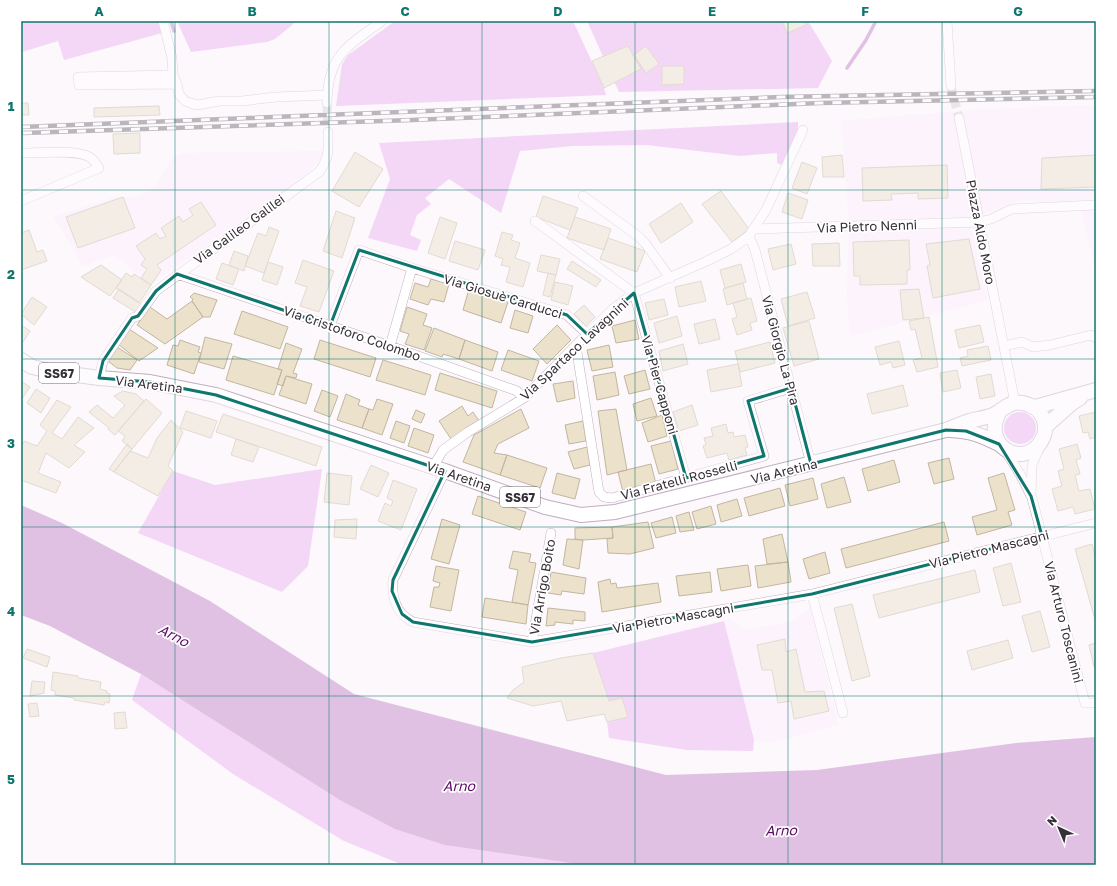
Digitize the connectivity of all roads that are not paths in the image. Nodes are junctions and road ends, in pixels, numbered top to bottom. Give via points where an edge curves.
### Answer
1 (163, 21) edge
2 (382, 21) edge
3 (947, 21) edge
4 (173, 74) junction
5 (177, 84) junction
6 (951, 86) tunnel mouth
7 (959, 118) tunnel mouth
8 (803, 130) dead end
9 (328, 132) tunnel mouth
10 (21, 153) edge
11 (583, 196) dead end
12 (21, 201) edge
13 (1096, 205) edge
14 (535, 221) dead end
15 (980, 222) junction
16 (751, 233) junction
17 (412, 268) junction
18 (177, 274) junction
19 (670, 278) junction
20 (634, 293) junction
21 (330, 326) junction
22 (587, 334) junction
23 (1096, 338) edge
24 (390, 346) junction
25 (576, 346) junction
26 (1004, 346) junction
27 (21, 360) edge
28 (99, 378) junction
29 (791, 388) junction
30 (1094, 390) edge
31 (524, 398) junction
32 (1015, 403) junction
33 (1035, 407) junction
34 (1000, 411) junction
35 (946, 430) junction
36 (1044, 433) junction
37 (1002, 446) junction
38 (811, 464) junction
39 (439, 469) junction
40 (686, 478) junction
41 (1031, 496) junction
42 (1096, 523) edge
43 (551, 532) dead end
44 (1042, 536) junction
45 (812, 594) junction
46 (532, 642) junction
47 (1096, 703) edge
48 (843, 713) dead end

1 - 4 street
2 - 5 street via 341,52 334,63 327,99 276,97 196,105 185,101 179,94
3 - 6 street
4 - 5 street
4 - 5 street via 78,77 79,85
7 - 15 street, Piazza Aldo Moro
8 - 16 street, Via Spartaco Lavagnini via 770,203
9 - 18 street, Via Galileo Galilei via 326,162 319,172
10 - 12 street via 85,155 99,168
11 - 19 street via 638,236
13 - 15 street, Via Pietro Nenni via 1012,208
14 - 20 street
15 - 16 street, Via Pietro Nenni
15 - 26 street, Piazza Aldo Moro
16 - 19 street, Via Spartaco Lavagnini via 731,249
16 - 29 street, Via Giorgio La Pira
17 - 21 street, Via Giosuè Carducci via 359,250
17 - 22 street, Via Giosuè Carducci via 567,315
17 - 24 street
18 - 21 street, Via Cristoforo Colombo
18 - 28 street, Via Galileo Galilei via 156,291 138,316 132,318 102,361
19 - 20 street, Via Spartaco Lavagnini
20 - 22 street, Via Spartaco Lavagnini
20 - 40 street, Via Pier Capponi
21 - 24 street, Via Cristoforo Colombo
22 - 25 street, Via Spartaco Lavagnini
23 - 26 street via 1091,335 1033,347 1022,342
24 - 31 street, Via Cristoforo Colombo via 518,391
25 - 31 street, Via Spartaco Lavagnini
25 - 40 street, Via Fratelli Rosselli via 598,492 604,497 612,498
26 - 32 street, Piazza Aldo Moro
27 - 28 main road, Via Aretina / SS67 via 32,367
28 - 39 main road, Via Aretina / SS67 via 150,382 216,395
29 - 38 street, Via Giorgio La Pira
29 - 40 street, Via Fratelli Rosselli via 748,401 764,456
30 - 33 main road, Via Aretina / SS67
30 - 36 main road, Via Aretina / SS67 via 1072,403
31 - 39 street, Via Spartaco Lavagnini via 443,450
32 - 33 main road, Via Aretina / SS67
32 - 34 main road, Via Aretina / SS67
33 - 36 main road via 1041,414
34 - 35 main road, Via Aretina / SS67
34 - 37 main road via 994,429 995,436
35 - 37 main road, Via Aretina / SS67 via 981,435
35 - 38 main road, Via Aretina / SS67
36 - 37 main road, Via Aretina / SS67 via 1038,446 1026,453 1017,454
36 - 41 street, Via Arturo Toscanini via 1032,465
37 - 41 street, Via Arturo Toscanini
38 - 39 main road, Via Aretina / SS67 via 616,512 581,515 545,507
39 - 46 street, Via Pietro Mascagni via 393,580 392,591 402,614 413,622
41 - 44 street, Via Arturo Toscanini
42 - 44 street, Via Pietro Mascagni
43 - 46 street, Via Arrigo Boito
44 - 45 street, Via Pietro Mascagni
44 - 47 street, Via Arturo Toscanini via 1085,703
45 - 46 street, Via Pietro Mascagni
45 - 48 street

